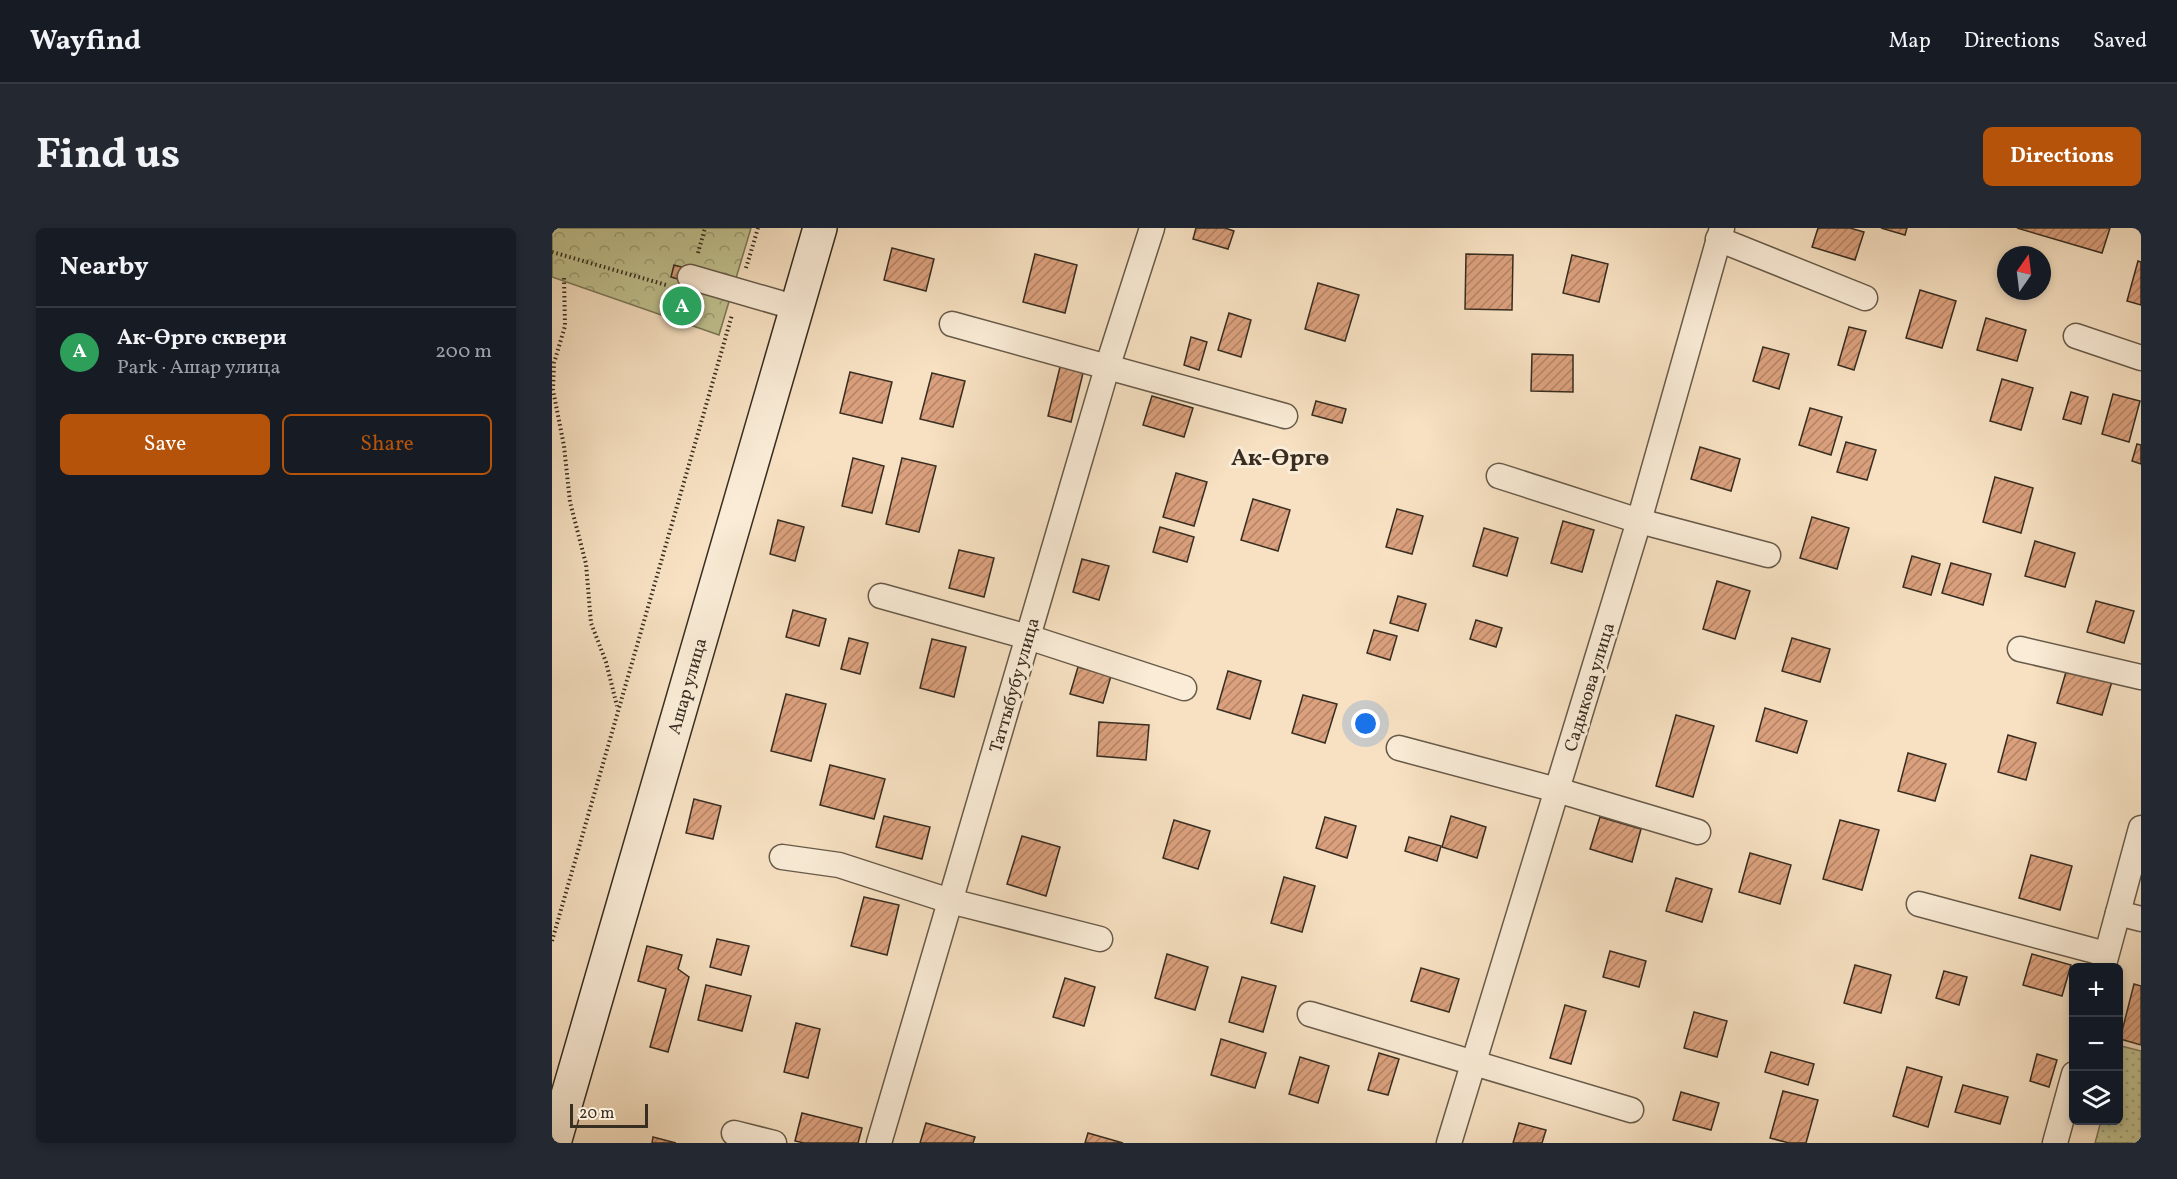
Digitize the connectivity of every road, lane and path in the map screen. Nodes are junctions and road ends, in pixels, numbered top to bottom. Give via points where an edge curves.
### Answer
1 (758, 228) edge
2 (820, 228) edge
3 (1152, 228) edge
4 (1720, 234) edge
5 (552, 252) edge
6 (564, 278) dead end
7 (683, 282) joint
8 (740, 291) junction
9 (1865, 298) dead end
10 (797, 308) junction
11 (952, 324) dead end
12 (2076, 336) dead end
13 (2141, 358) edge
14 (1107, 368) junction
15 (553, 390) edge
16 (1285, 416) dead end
17 (1499, 476) dead end
18 (1639, 521) junction
19 (1768, 555) dead end
20 (880, 596) dead end
21 (1028, 637) junction
22 (2020, 649) dead end
23 (2141, 677) edge
24 (1184, 688) dead end
25 (618, 709) junction
26 (1399, 748) dead end
27 (1557, 790) junction
28 (2141, 828) edge
29 (1698, 832) dead end
30 (782, 857) dead end
31 (950, 901) junction
32 (1919, 904) dead end
33 (2118, 913) junction
34 (2141, 919) edge
35 (1100, 939) dead end
36 (552, 941) edge
37 (2105, 961) edge
38 (1310, 1014) dead end
39 (1473, 1064) junction
40 (2069, 1089) edge
41 (1631, 1110) dead end
42 (734, 1133) dead end
43 (554, 1143) edge
44 (774, 1143) edge
45 (879, 1143) edge
46 (1449, 1143) edge
47 (2055, 1143) edge

1 - 8 path
2 - 10 street, Ашар улица
3 - 14 street, Таттыбубу улица
4 - 9 street
4 - 18 street, Садыкова улица
5 - 7 path
6 - 15 path via 565,326 554,363
7 - 8 street
8 - 10 street
8 - 25 path
10 - 43 street, Ашар улица
11 - 14 street
12 - 13 street
14 - 16 street
14 - 21 street, Таттыбубу улица
15 - 25 path via 570,501 586,564 591,623
17 - 18 street
18 - 19 street
18 - 27 street, Садыкова улица
20 - 21 street
21 - 24 street
21 - 31 street, Таттыбубу улица
22 - 23 street
25 - 36 path
26 - 27 street
27 - 29 street
27 - 39 street, Садыкова улица
28 - 33 street
30 - 31 street via 839,864
31 - 35 street
31 - 45 street, Таттыбубу улица
32 - 37 street
33 - 34 street
33 - 37 street
38 - 39 street
39 - 41 street
39 - 46 street, Садыкова улица
40 - 47 street
42 - 44 street

